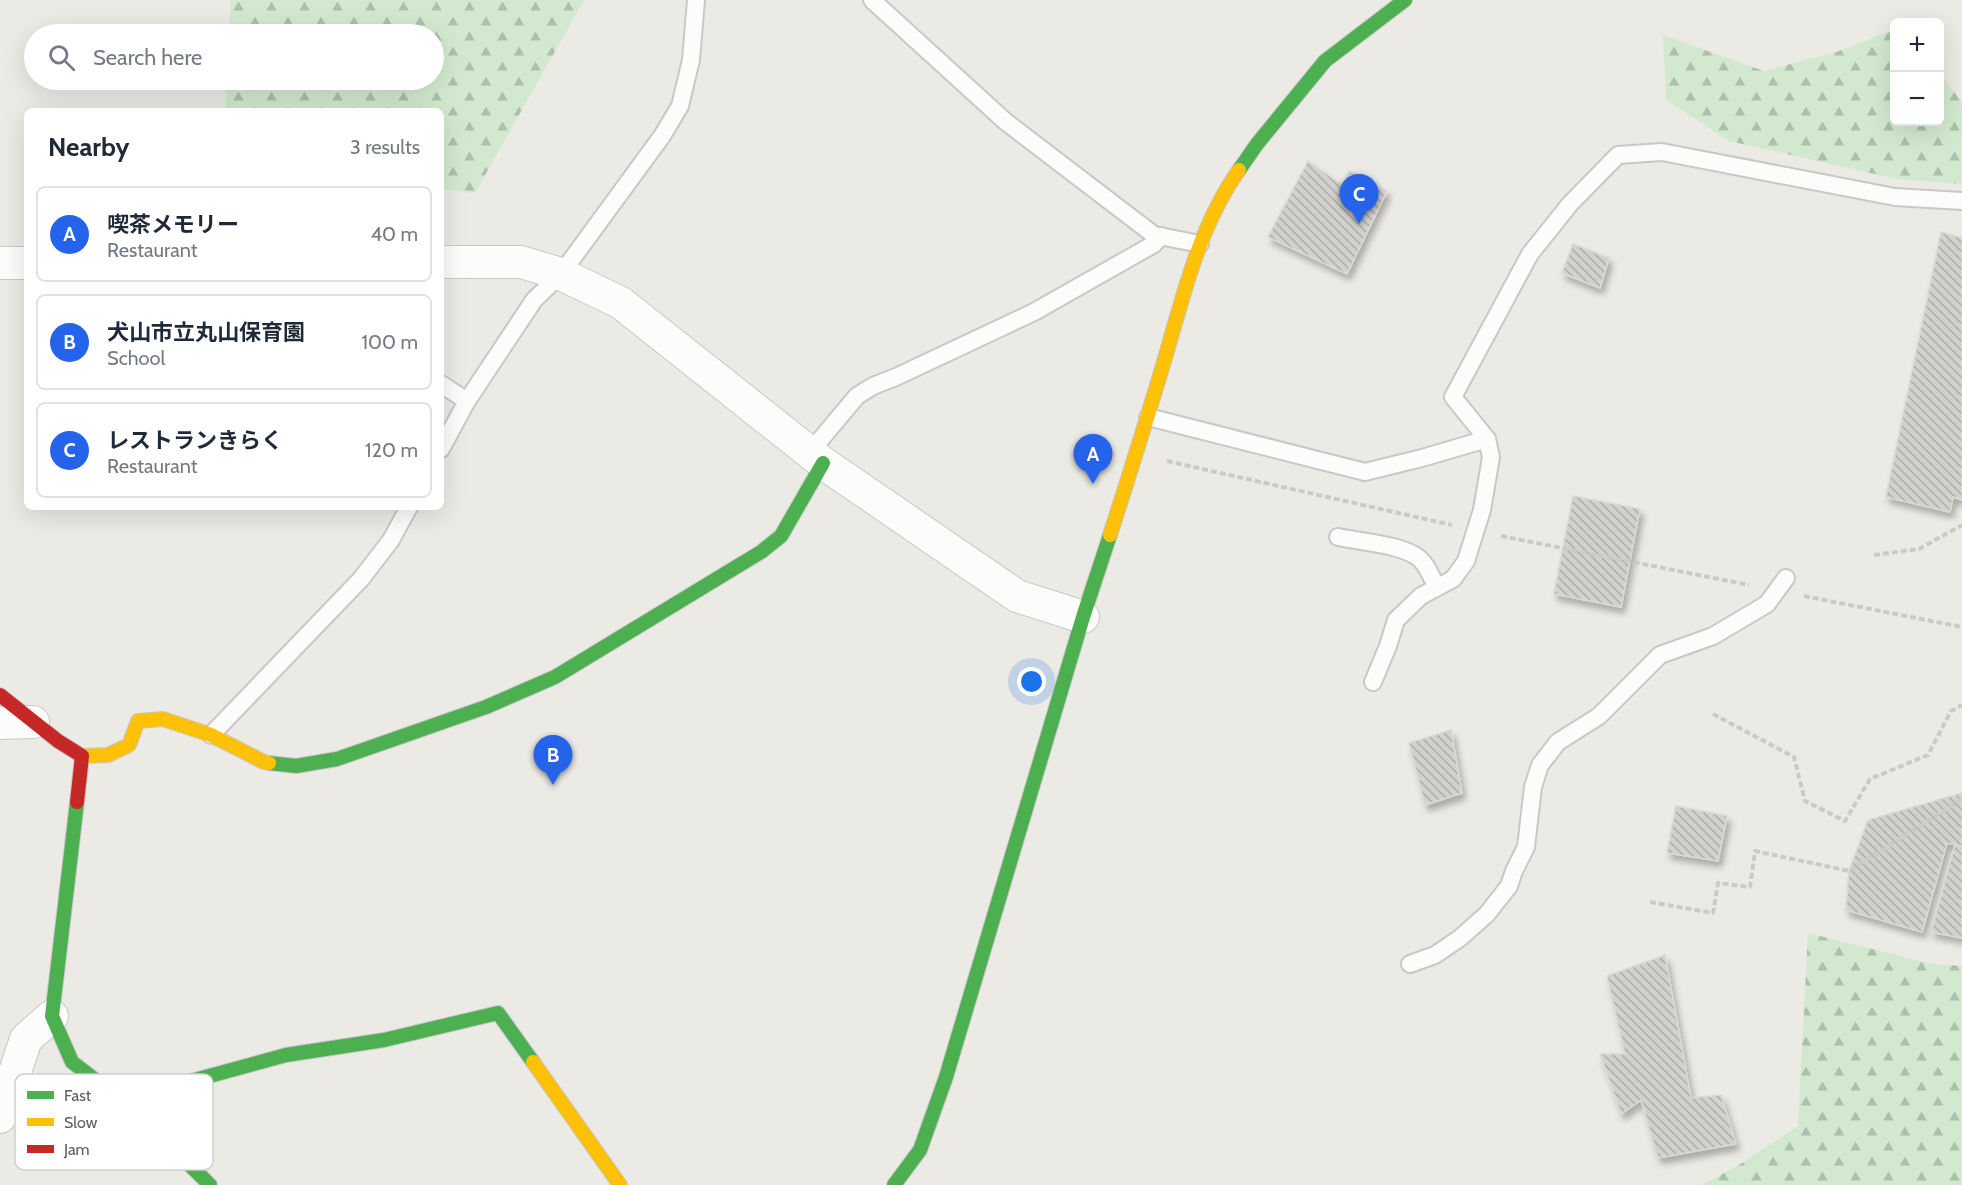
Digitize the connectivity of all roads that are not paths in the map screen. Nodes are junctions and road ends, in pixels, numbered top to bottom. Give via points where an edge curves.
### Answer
1 (696, 0) edge
2 (872, 0) edge
3 (1405, 0) edge
4 (1962, 201) edge
5 (1161, 236) junction
6 (1200, 244) junction
7 (444, 262) edge
8 (0, 263) edge
9 (24, 263) edge
10 (561, 274) junction
11 (444, 386) edge
12 (468, 401) junction
13 (1148, 417) junction
14 (1487, 439) junction
15 (444, 444) edge
16 (817, 458) junction
17 (407, 510) edge
18 (1338, 537) dead end
19 (1781, 584) road end
20 (1436, 586) junction
21 (1083, 617) junction
22 (1372, 682) dead end
23 (0, 695) edge
24 (33, 722) junction
25 (0, 723) edge
26 (211, 735) junction
27 (81, 756) junction
28 (1410, 964) dead end
29 (52, 1016) junction
30 (13, 1038) edge
31 (88, 1074) edge
32 (213, 1075) edge
33 (0, 1117) edge
34 (195, 1170) edge
35 (210, 1185) edge
36 (620, 1185) edge
37 (894, 1185) edge

1 - 10 lane via 691,60 680,106
2 - 5 lane via 1006,122 1154,235
3 - 6 street via 1325,61 1225,190
4 - 14 lane via 1895,196 1662,152 1617,155 1530,254 1453,397
5 - 6 lane
5 - 16 lane via 1154,244 1034,312 857,396
6 - 13 street
7 - 10 street via 521,262
8 - 9 street
10 - 12 lane via 534,300
10 - 16 street via 621,303
11 - 12 lane
12 - 15 lane
13 - 14 lane via 1365,471
13 - 21 street
14 - 20 lane via 1491,457 1482,510 1466,561 1453,579
16 - 21 street via 1017,596
16 - 26 street via 781,536 555,677 486,707 348,755 296,766 264,762
17 - 26 lane via 391,540 361,579
18 - 20 lane via 1416,556 1429,570
19 - 28 lane via 1767,604 1713,636 1660,656 1599,716 1558,742 1540,765 1533,787 1526,847 1509,886 1487,914 1460,938 1435,955
20 - 22 lane via 1396,620
21 - 37 street via 946,1077 920,1150
23 - 24 street
24 - 25 street
24 - 27 street
26 - 27 street via 163,719 138,721 129,745 108,755
27 - 29 street
29 - 30 street
29 - 31 street via 72,1062
30 - 33 street
32 - 36 street via 286,1055 395,1037 498,1012
34 - 35 street

